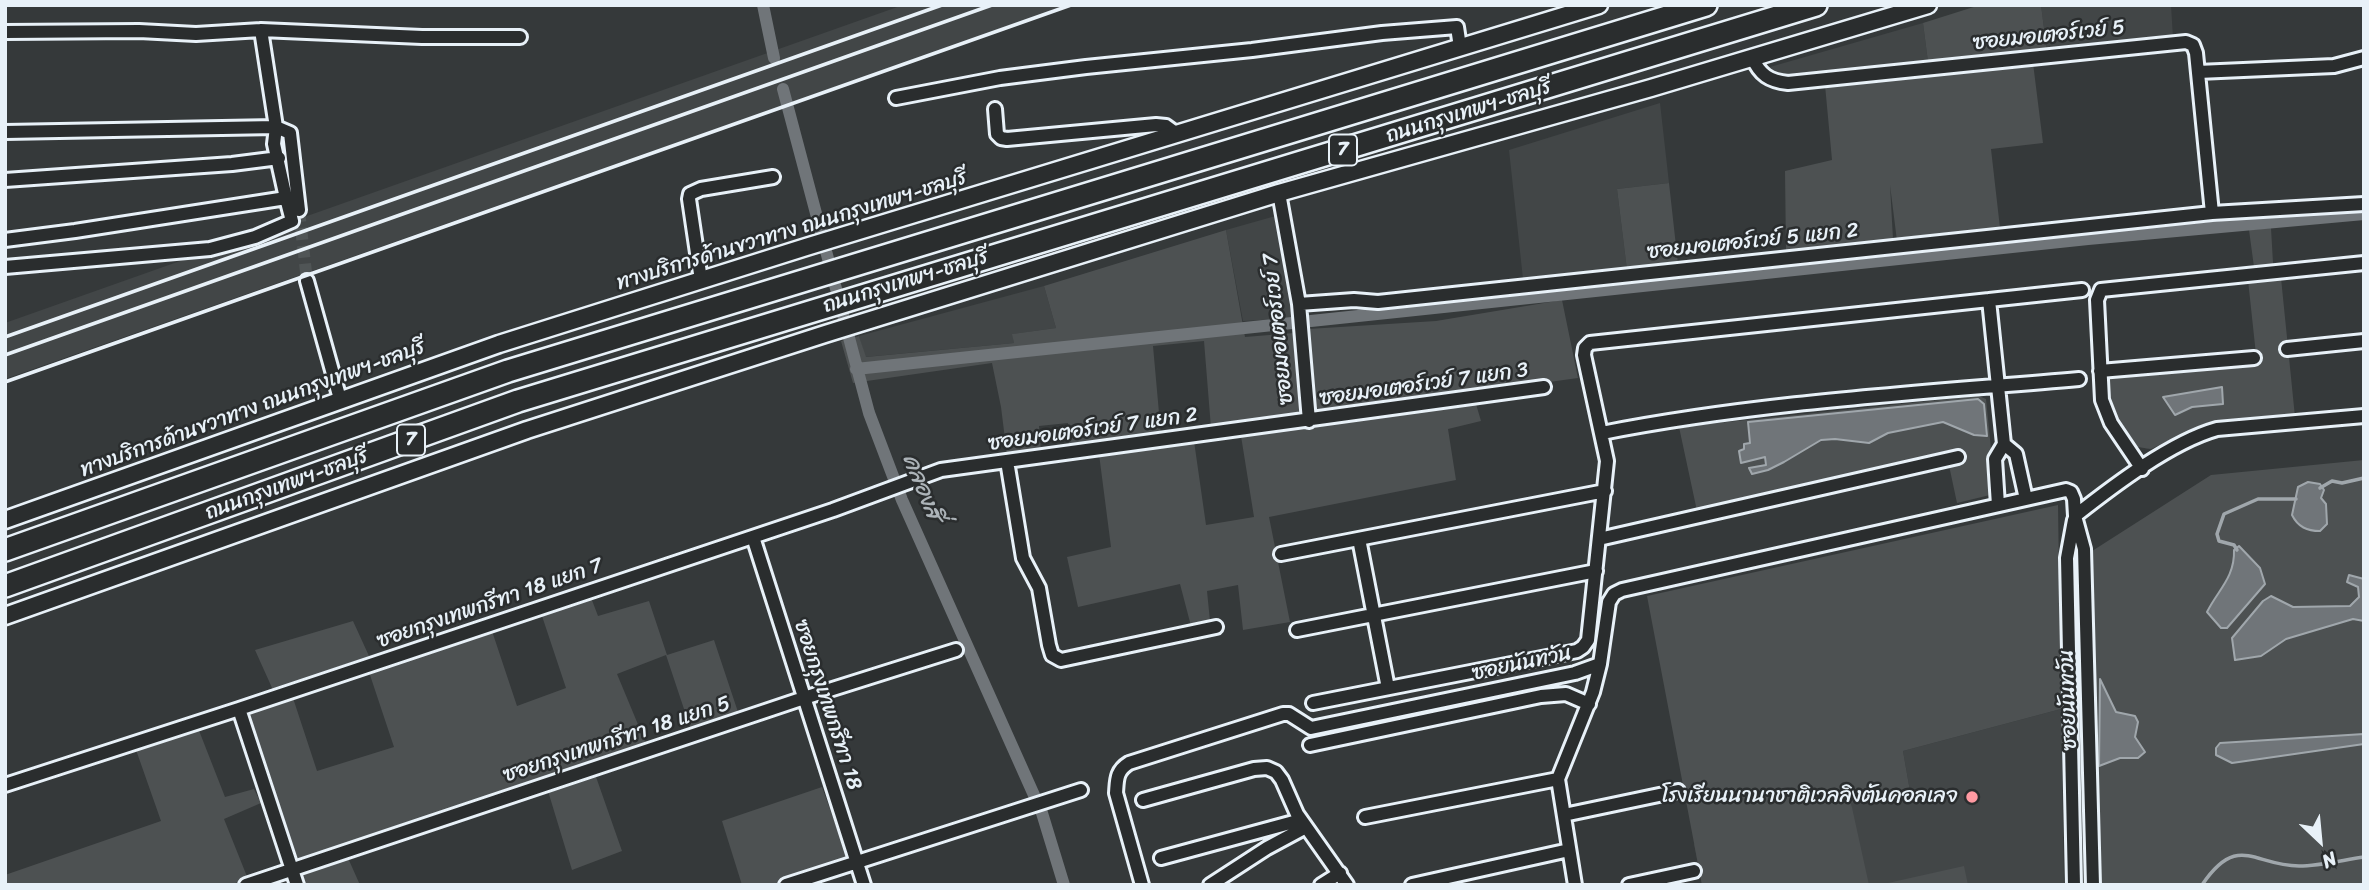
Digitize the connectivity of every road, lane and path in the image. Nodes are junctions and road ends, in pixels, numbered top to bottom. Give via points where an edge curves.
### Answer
1 (1599, 5) edge
2 (1706, 5) edge
3 (1816, 5) edge
4 (1927, 5) edge
5 (261, 30) junction
6 (5, 32) edge
7 (520, 37) dead end
8 (1460, 47) junction
9 (1752, 57) junction
10 (2364, 58) edge
11 (2197, 72) junction
12 (896, 98) dead end
13 (995, 109) dead end
14 (276, 127) junction
15 (5, 132) edge
16 (1177, 134) junction
17 (279, 158) junction
18 (774, 177) dead end
19 (5, 180) edge
20 (1279, 193) junction
21 (286, 198) junction
22 (2364, 204) edge
23 (299, 210) tunnel mouth
24 (2212, 213) junction
25 (5, 240) edge
26 (2364, 263) edge
27 (5, 267) edge
28 (701, 280) junction
29 (307, 281) tunnel mouth
30 (2082, 290) dead end
31 (1989, 300) junction
32 (1299, 307) junction
33 (2364, 341) edge
34 (2287, 349) dead end
35 (2254, 358) dead end
36 (2100, 371) junction
37 (2079, 379) dead end
38 (1998, 386) junction
39 (1544, 387) dead end
40 (340, 399) junction
41 (2364, 416) edge
42 (1309, 421) junction
43 (1602, 433) junction
44 (2004, 444) junction
45 (1958, 457) dead end
46 (1007, 461) junction
47 (2142, 469) junction
48 (884, 491) joint
49 (1605, 491) junction
50 (2026, 499) junction
51 (1998, 505) junction
52 (2075, 516) junction
53 (5, 520) edge
54 (753, 537) junction
55 (1359, 539) junction
56 (1600, 539) junction
57 (5, 550) edge
58 (1281, 554) dead end
59 (1596, 571) junction
60 (5, 586) edge
61 (1374, 614) junction
62 (5, 616) edge
63 (2069, 617) junction
64 (2086, 617) junction
65 (1216, 627) dead end
66 (1297, 630) dead end
67 (956, 650) dead end
68 (1600, 664) junction
69 (1388, 688) junction
70 (804, 698) junction
71 (1313, 703) dead end
72 (1589, 704) junction
73 (239, 709) junction
74 (1310, 745) dead end
75 (1558, 779) junction
76 (5, 785) edge
77 (1082, 790) dead end
78 (1678, 791) dead end
79 (1143, 800) dead end
80 (1564, 815) junction
81 (1365, 817) dead end
82 (1304, 824) junction
83 (1569, 850) junction
84 (1161, 858) dead end
85 (856, 861) junction
86 (292, 869) junction
87 (1694, 871) dead end
88 (1340, 873) junction
89 (246, 885) edge
90 (297, 885) edge
91 (786, 885) edge
92 (864, 885) edge
93 (1142, 885) edge
94 (1210, 885) edge
95 (1321, 885) edge
96 (1347, 885) edge
97 (1412, 885) edge
98 (1575, 885) edge
99 (1629, 885) edge
100 (2074, 885) edge
101 (2093, 885) edge

1 - 8 main road, ทางบริการด้านขวาทาง ถนนกรุงเทพฯ-ชลบุรี
2 - 57 highway, ถนนกรุงเทพฯ-ชลบุรี / 7 via 508,371
3 - 60 highway, ถนนกรุงเทพฯ-ชลบุรี / 7 via 519,401
4 - 9 main road
5 - 6 street
5 - 7 street
5 - 14 street
8 - 12 street via 1457,27 1382,33 1000,78
8 - 16 main road, ทางบริการด้านขวาทาง ถนนกรุงเทพฯ-ชลบุรี
9 - 11 street, ซอยมอเตอร์เวย์ 5 via 1760,74 1788,83 2186,42 2194,48
9 - 20 main road
10 - 11 street via 2320,67
11 - 24 street, ซอยมอเตอร์เวย์ 5
13 - 16 street via 997,134 1007,139 1156,125
14 - 15 street
14 - 17 street via 274,144
14 - 23 street via 290,133
16 - 28 main road, ทางบริการด้านขวาทาง ถนนกรุงเทพฯ-ชลบุรี
17 - 19 street
17 - 21 street
18 - 28 street via 690,194
20 - 32 street, ซอยมอเตอร์เวย์ 7
20 - 62 main road via 516,434
21 - 25 street
21 - 27 street via 292,221 233,245
22 - 24 street, ซอยมอเตอร์เวย์ 5 แยก 2
24 - 32 street, ซอยมอเตอร์เวย์ 5 แยก 2
26 - 36 street via 2101,290 2097,300
28 - 40 main road, ทางบริการด้านขวาทาง ถนนกรุงเทพฯ-ชลบุรี
29 - 40 street
30 - 31 street
31 - 38 street
31 - 43 street via 1590,343 1584,355
32 - 42 street, ซอยมอเตอร์เวย์ 7
33 - 34 street
35 - 36 street
36 - 47 street via 2105,413
37 - 38 street
38 - 43 street via 1772,407
38 - 44 street
39 - 42 street, ซอยมอเตอร์เวย์ 7 แยก 3
40 - 53 main road, ทางบริการด้านขวาทาง ถนนกรุงเทพฯ-ชลบุรี
41 - 47 street via 2217,429
42 - 46 street, ซอยมอเตอร์เวย์ 7 แยก 2
43 - 49 street
44 - 50 street via 2016,454
44 - 51 street via 1995,459
45 - 56 street
46 - 48 street, ซอยมอเตอร์เวย์ 7 แยก 2 via 941,470
46 - 65 street via 1024,558 1039,588 1049,646 1056,659
47 - 52 street
48 - 54 street, ซอยกรุงเทพกรีฑา 18 แยก 7
49 - 55 street
49 - 56 street
50 - 51 street, ซอยนันทวัน
50 - 52 street, ซอยนันทวัน via 2066,490 2074,499
51 - 68 street, ซอยนันทวัน via 1622,590 1609,603
52 - 63 street, ซอยนันทวัน via 2067,558
52 - 64 street, ซอยนันทวัน via 2084,549
54 - 70 street, ซอยกรุงเทพกรีฑา 18
54 - 73 street, ซอยกรุงเทพกรีฑา 18 แยก 7
55 - 58 street
55 - 61 street
56 - 59 street
59 - 61 street
59 - 69 street via 1588,640 1577,651
61 - 66 street
61 - 69 street
63 - 64 street
63 - 100 street, ซอยนันทวัน
64 - 101 street, ซอยนันทวัน
67 - 70 street, ซอยกรุงเทพกรีฑา 18 แยก 5
68 - 72 street
68 - 93 street, ซอยนันทวัน via 1311,728 1283,714 1129,763 1117,777 1116,793
69 - 71 street
70 - 85 street, ซอยกรุงเทพกรีฑา 18
70 - 86 street, ซอยกรุงเทพกรีฑา 18 แยก 5
72 - 74 street via 1566,694 1541,696
72 - 75 street
73 - 76 street, ซอยกรุงเทพกรีฑา 18 แยก 7
73 - 86 street
75 - 80 street
75 - 81 street
77 - 85 street
78 - 80 street
79 - 82 street via 1267,768 1282,780
80 - 83 street
82 - 84 street
82 - 88 street
82 - 94 street
83 - 97 street
83 - 98 street
85 - 91 street
85 - 92 street, ซอยกรุงเทพกรีฑา 18
86 - 89 street, ซอยกรุงเทพกรีฑา 18 แยก 5
86 - 90 street
87 - 99 street
88 - 95 street
88 - 96 street

